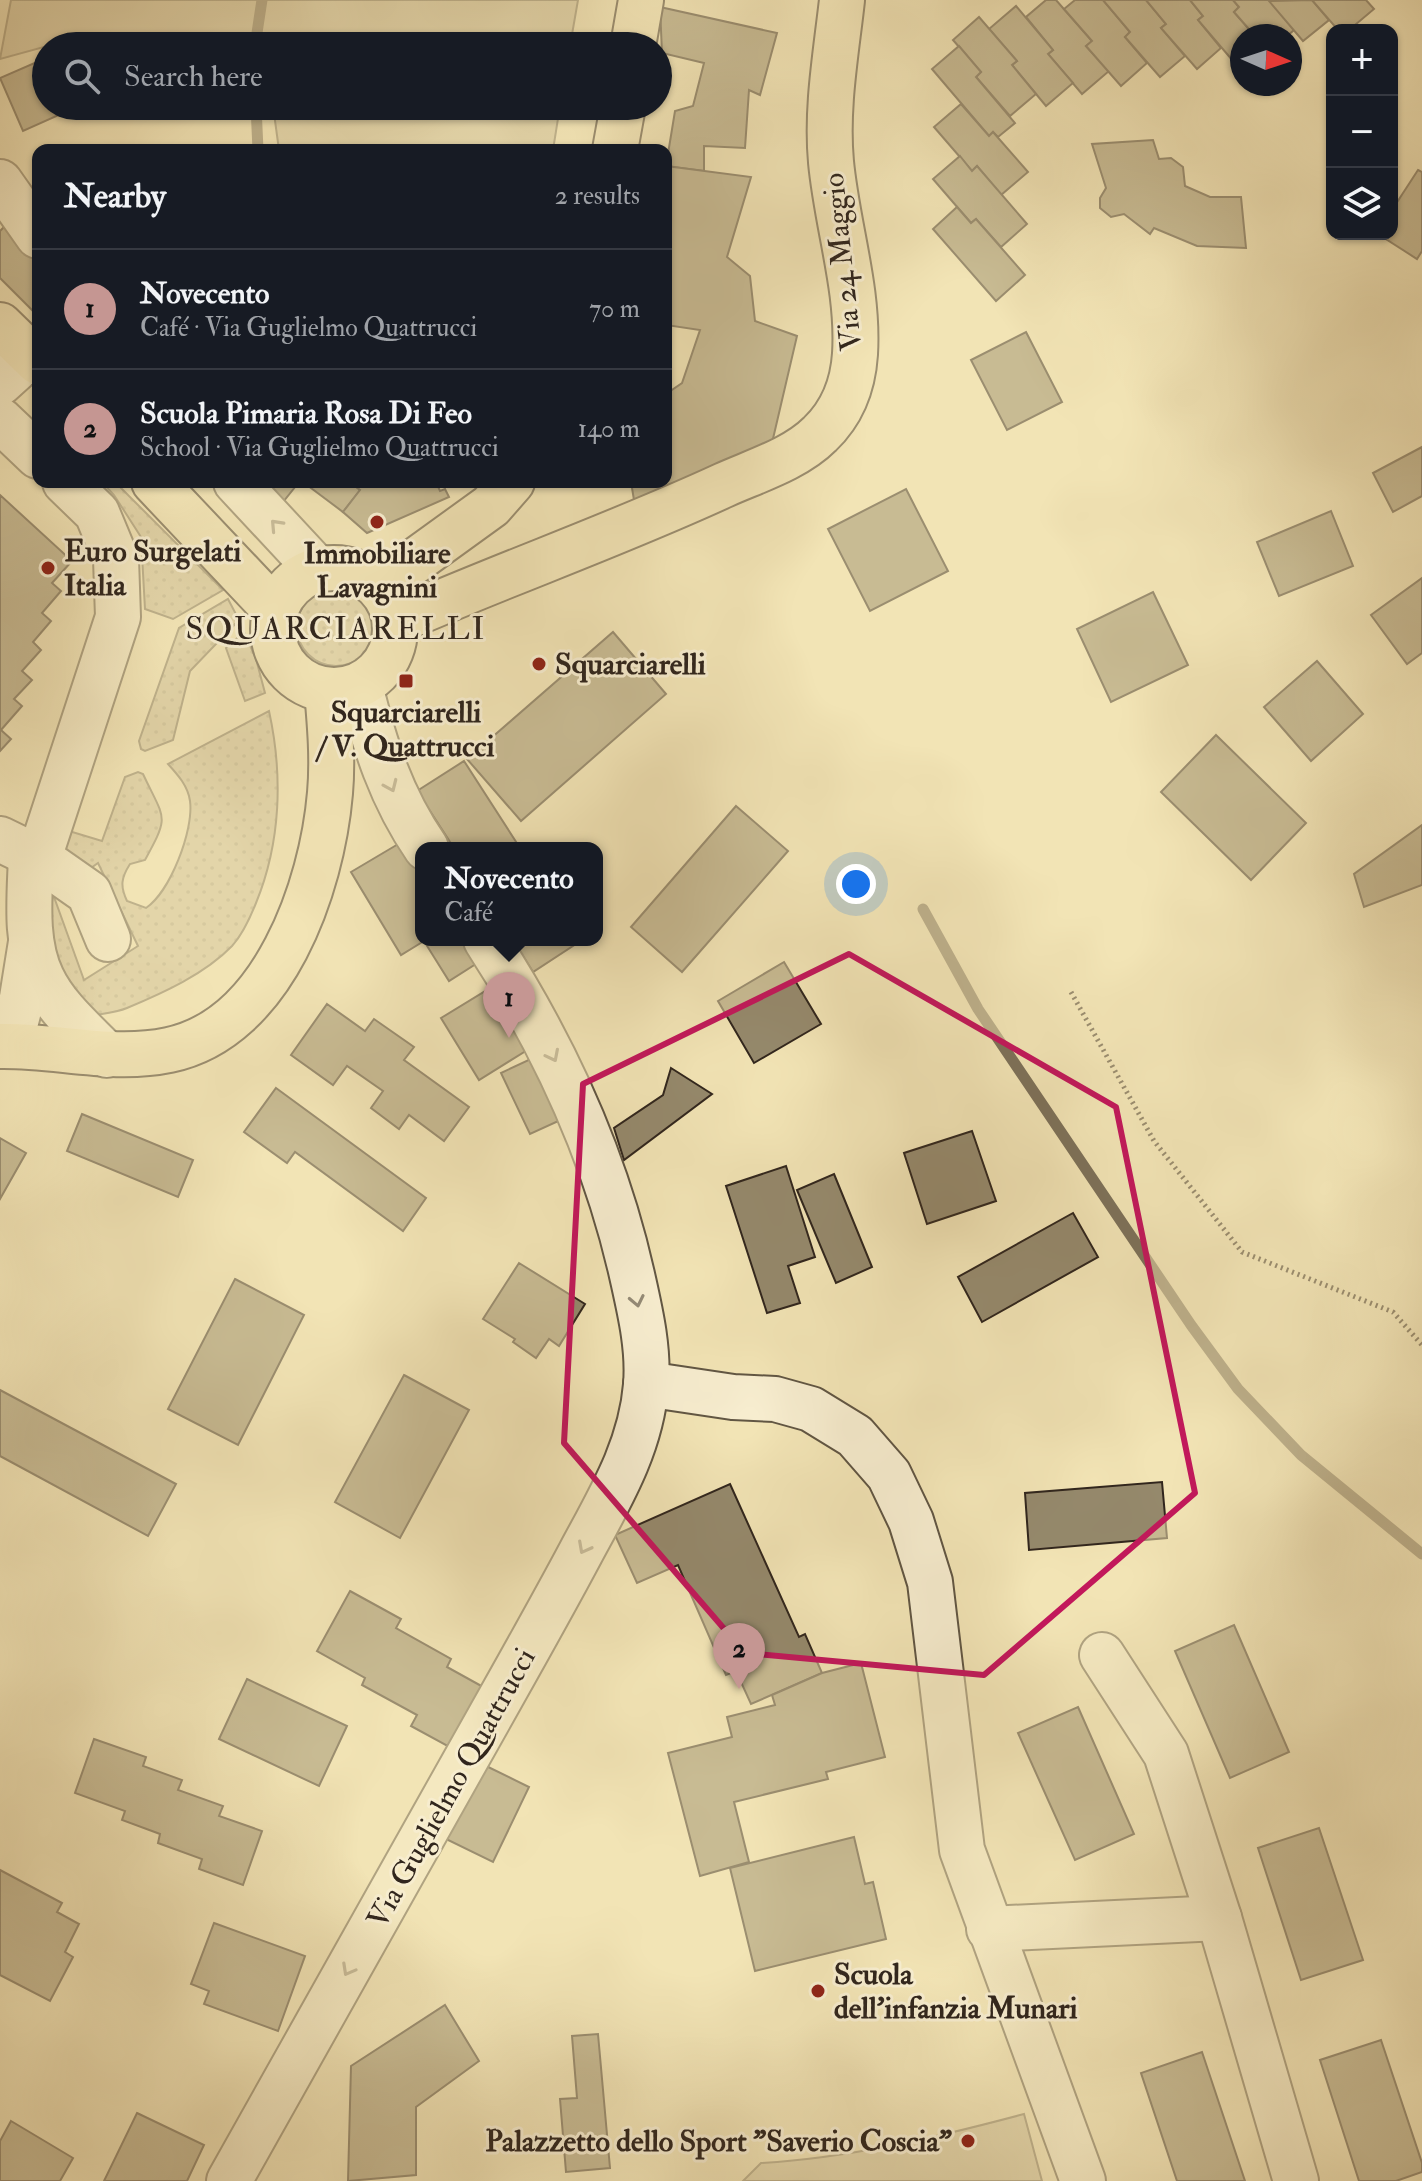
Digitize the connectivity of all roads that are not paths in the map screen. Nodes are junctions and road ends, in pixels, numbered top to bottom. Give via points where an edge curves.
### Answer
1 (641, 0) edge
2 (842, 0) edge
3 (635, 32) edge
4 (620, 120) edge
5 (616, 144) edge
6 (0, 182) edge
7 (32, 227) edge
8 (0, 325) edge
9 (23, 367) edge
10 (0, 420) edge
11 (32, 450) edge
12 (71, 488) edge
13 (160, 488) edge
14 (242, 488) edge
15 (507, 488) edge
16 (317, 569) junction
17 (387, 604) junction
18 (275, 610) junction
19 (343, 688) junction
20 (422, 842) edge
21 (25, 860) edge
22 (16, 939) edge
23 (108, 939) dead end
24 (489, 946) edge
25 (3, 1037) edge
26 (107, 1055) junction
27 (646, 1384) junction
28 (1102, 1655) dead end
29 (1219, 1918) junction
30 (989, 1929) junction
31 (229, 2181) edge
32 (1083, 2181) edge
33 (1296, 2181) edge

1 - 3 main road
2 - 17 main road, Via 24 Maggio via 829,134 851,284 855,354 849,390 836,417 811,442 782,459 663,513 476,586
4 - 5 main road
6 - 7 street
8 - 9 main road
10 - 11 street
12 - 21 street via 97,513 116,559 118,617
13 - 18 main road
16 -> 14 street
15 - 17 main road
16 - 17 main road via 351,569 367,576
16 - 18 main road via 284,592
17 - 19 main road via 394,641 387,659 375,674
18 - 19 main road via 274,646 282,663 309,686
19 -> 20 street
19 - 26 main road via 325,828 311,888 279,961 239,1012 207,1037 172,1049
21 - 22 street
21 - 23 street via 89,893
22 - 25 street via 22,998
22 - 26 street via 61,1007
24 -> 27 street, Via Guglielmo Quattrucci via 554,1057 597,1156 636,1294
25 - 26 main road
27 - 30 street via 775,1399 811,1409 855,1436 889,1475 911,1521 930,1582 962,1850
27 -> 31 street, Via Guglielmo Quattrucci via 636,1438 619,1482
28 - 29 street via 1166,1754
29 - 30 street
29 - 33 street
30 - 32 street

